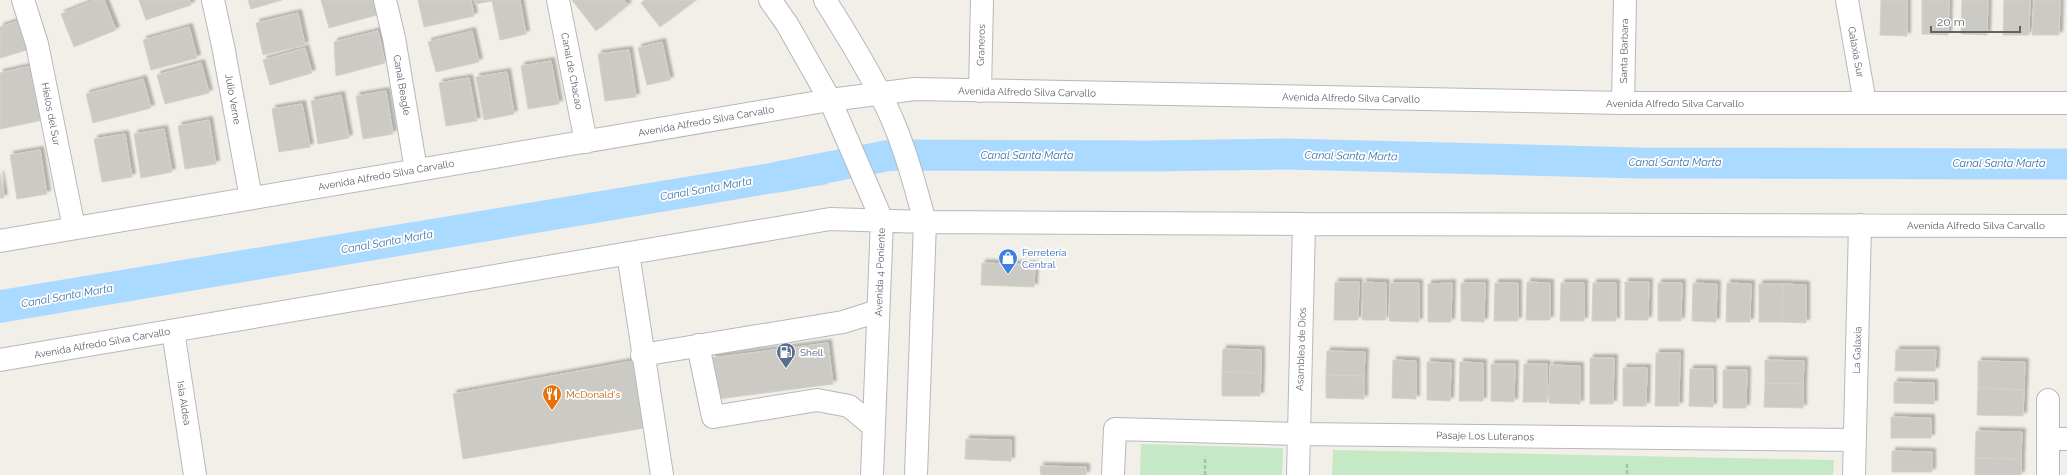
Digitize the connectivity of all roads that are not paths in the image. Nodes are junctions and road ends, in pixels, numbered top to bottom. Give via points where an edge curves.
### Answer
1 (23, 0) edge
2 (213, 0) edge
3 (385, 0) edge
4 (558, 0) edge
5 (770, 0) edge
6 (825, 0) edge
7 (982, 0) edge
8 (1625, 0) edge
9 (1847, 0) edge
10 (980, 91) junction
11 (880, 92) junction
12 (830, 100) junction
13 (1623, 103) junction
14 (2067, 103) edge
15 (1865, 104) junction
16 (586, 142) junction
17 (416, 170) junction
18 (251, 198) junction
19 (882, 220) junction
20 (925, 222) junction
21 (1304, 224) junction
22 (1860, 225) junction
23 (2067, 226) edge
24 (74, 228) junction
25 (0, 241) edge
26 (628, 253) junction
27 (878, 311) junction
28 (173, 331) junction
29 (698, 345) junction
30 (642, 355) junction
31 (0, 360) edge
32 (2048, 400) dead end
33 (874, 426) junction
34 (1299, 434) junction
35 (2058, 439) edge
36 (1854, 440) junction
37 (195, 475) edge
38 (662, 475) edge
39 (872, 475) edge
40 (916, 475) edge
41 (1113, 475) edge
42 (1298, 475) edge
43 (1854, 475) edge
44 (2048, 475) edge

1 - 24 street, Hielos del Sur via 36,44
2 - 18 street, Julio Verne
3 - 17 street, Canal Beagle via 394,38
4 - 16 street, Canal de Chacao
5 - 12 street, Avenida 4 Poniente via 787,24
6 - 11 street
7 - 10 street, Graneros
8 - 13 street, Santa Barbara
9 - 15 street, Galaxia Sur
10 - 11 street, Avenida Alfredo Silva Carvallo via 915,89
10 - 13 street, Avenida Alfredo Silva Carvallo
11 - 12 street, Avenida Alfredo Silva Carvallo
11 - 20 street via 916,186
12 - 16 street, Avenida Alfredo Silva Carvallo
12 - 19 street, Avenida 4 Poniente
13 - 15 street, Avenida Alfredo Silva Carvallo
14 - 15 street, Avenida Alfredo Silva Carvallo
16 - 17 street, Avenida Alfredo Silva Carvallo
17 - 18 street, Avenida Alfredo Silva Carvallo
18 - 24 street, Avenida Alfredo Silva Carvallo
19 - 20 street, Avenida Alfredo Silva Carvallo
19 - 26 street, Avenida Alfredo Silva Carvallo via 830,219
19 - 27 street, Avenida 4 Poniente
20 - 21 street, Avenida Alfredo Silva Carvallo
20 - 40 street
21 - 22 street, Avenida Alfredo Silva Carvallo
21 - 34 street, Asamblea de Dios
22 - 23 street, Avenida Alfredo Silva Carvallo
22 - 36 street, La Galaxia
24 - 25 street, Avenida Alfredo Silva Carvallo
26 - 28 street, Avenida Alfredo Silva Carvallo
26 - 30 street
27 - 29 street via 842,322
27 - 33 street, Avenida 4 Poniente
28 - 31 street, Avenida Alfredo Silva Carvallo
28 - 37 street, Isla Aldea
29 - 30 street
29 - 33 street via 713,417 817,400 849,406
30 - 38 street
32 - 35 street
33 - 39 street, Avenida 4 Poniente
34 - 36 street, Pasaje Los Luteranos
34 - 41 street, Pasaje Los Luteranos via 1115,429
34 - 42 street, Asamblea de Dios
35 - 44 street
36 - 43 street, La Galaxia

